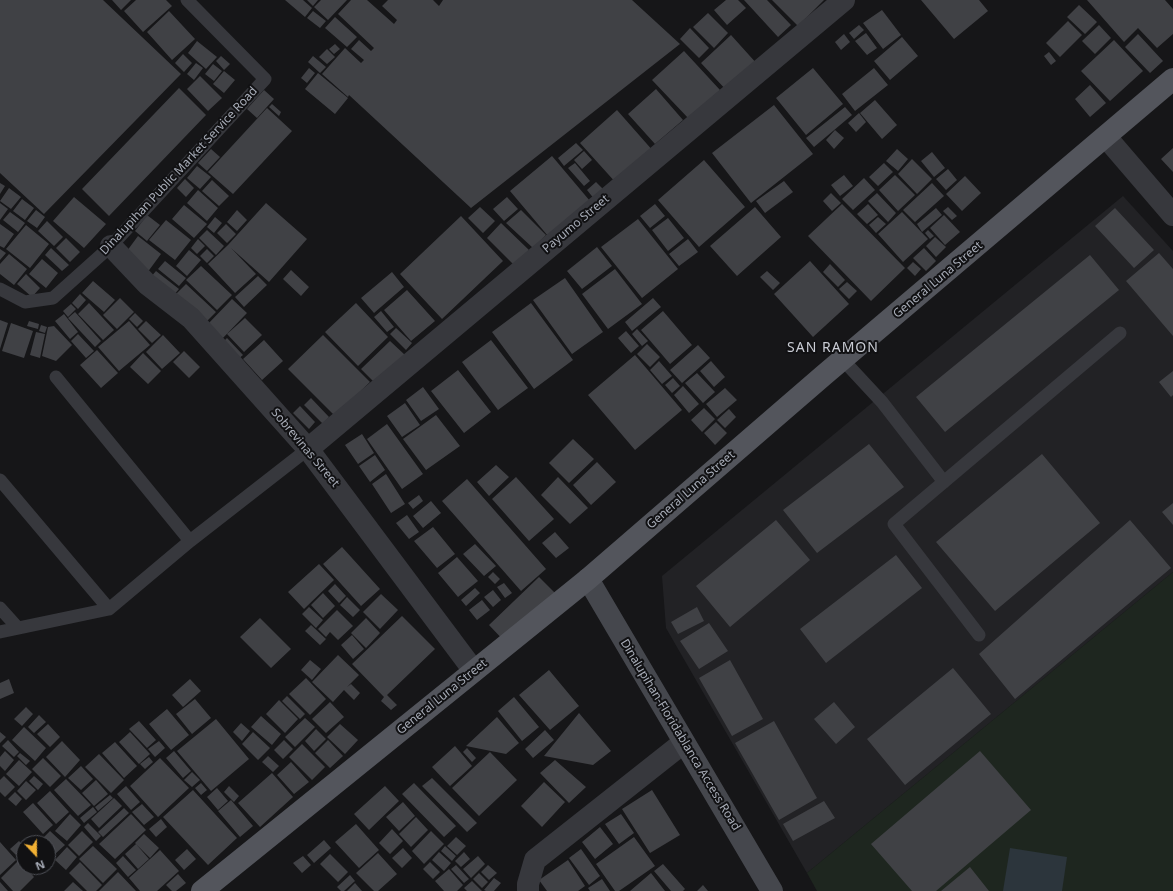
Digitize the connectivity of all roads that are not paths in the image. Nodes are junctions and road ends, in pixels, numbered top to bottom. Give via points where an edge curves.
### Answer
1 (187, 0) edge
2 (844, 0) edge
3 (1173, 79) edge
4 (1106, 137) junction
5 (1173, 215) edge
6 (111, 246) junction
7 (0, 289) edge
8 (1120, 333) dead end
9 (843, 360) junction
10 (56, 377) dead end
11 (308, 448) junction
12 (0, 480) edge
13 (944, 482) junction
14 (190, 541) junction
15 (588, 579) junction
16 (0, 608) edge
17 (109, 609) junction
18 (18, 628) junction
19 (0, 632) edge
20 (979, 634) dead end
21 (474, 671) junction
22 (683, 742) junction
23 (202, 891) edge
24 (528, 891) edge
25 (772, 891) edge

1 - 6 lane, Dinalupihan Public Market Service Road via 264,79
2 - 11 street, Payumo Street
3 - 4 main road, General Luna Street
4 - 5 street
4 - 9 main road, General Luna Street
6 - 7 lane, Dinalupihan Public Market Service Road via 53,298 25,302
6 - 11 street, Sobrevinas Street via 147,284 190,318
8 - 13 lane
9 - 13 lane via 882,402
9 - 15 main road, General Luna Street
10 - 14 lane
11 - 14 lane
11 - 21 street, Sobrevinas Street
12 - 17 lane
13 - 20 lane via 894,524
14 - 17 lane
15 - 21 main road, General Luna Street
15 - 22 main road, Dinalupihan-Floridablanca Access Road
16 - 18 lane
17 - 18 lane
18 - 19 lane
21 - 23 main road, General Luna Street
22 - 24 street via 535,860
22 - 25 main road, Dinalupihan-Floridablanca Access Road

